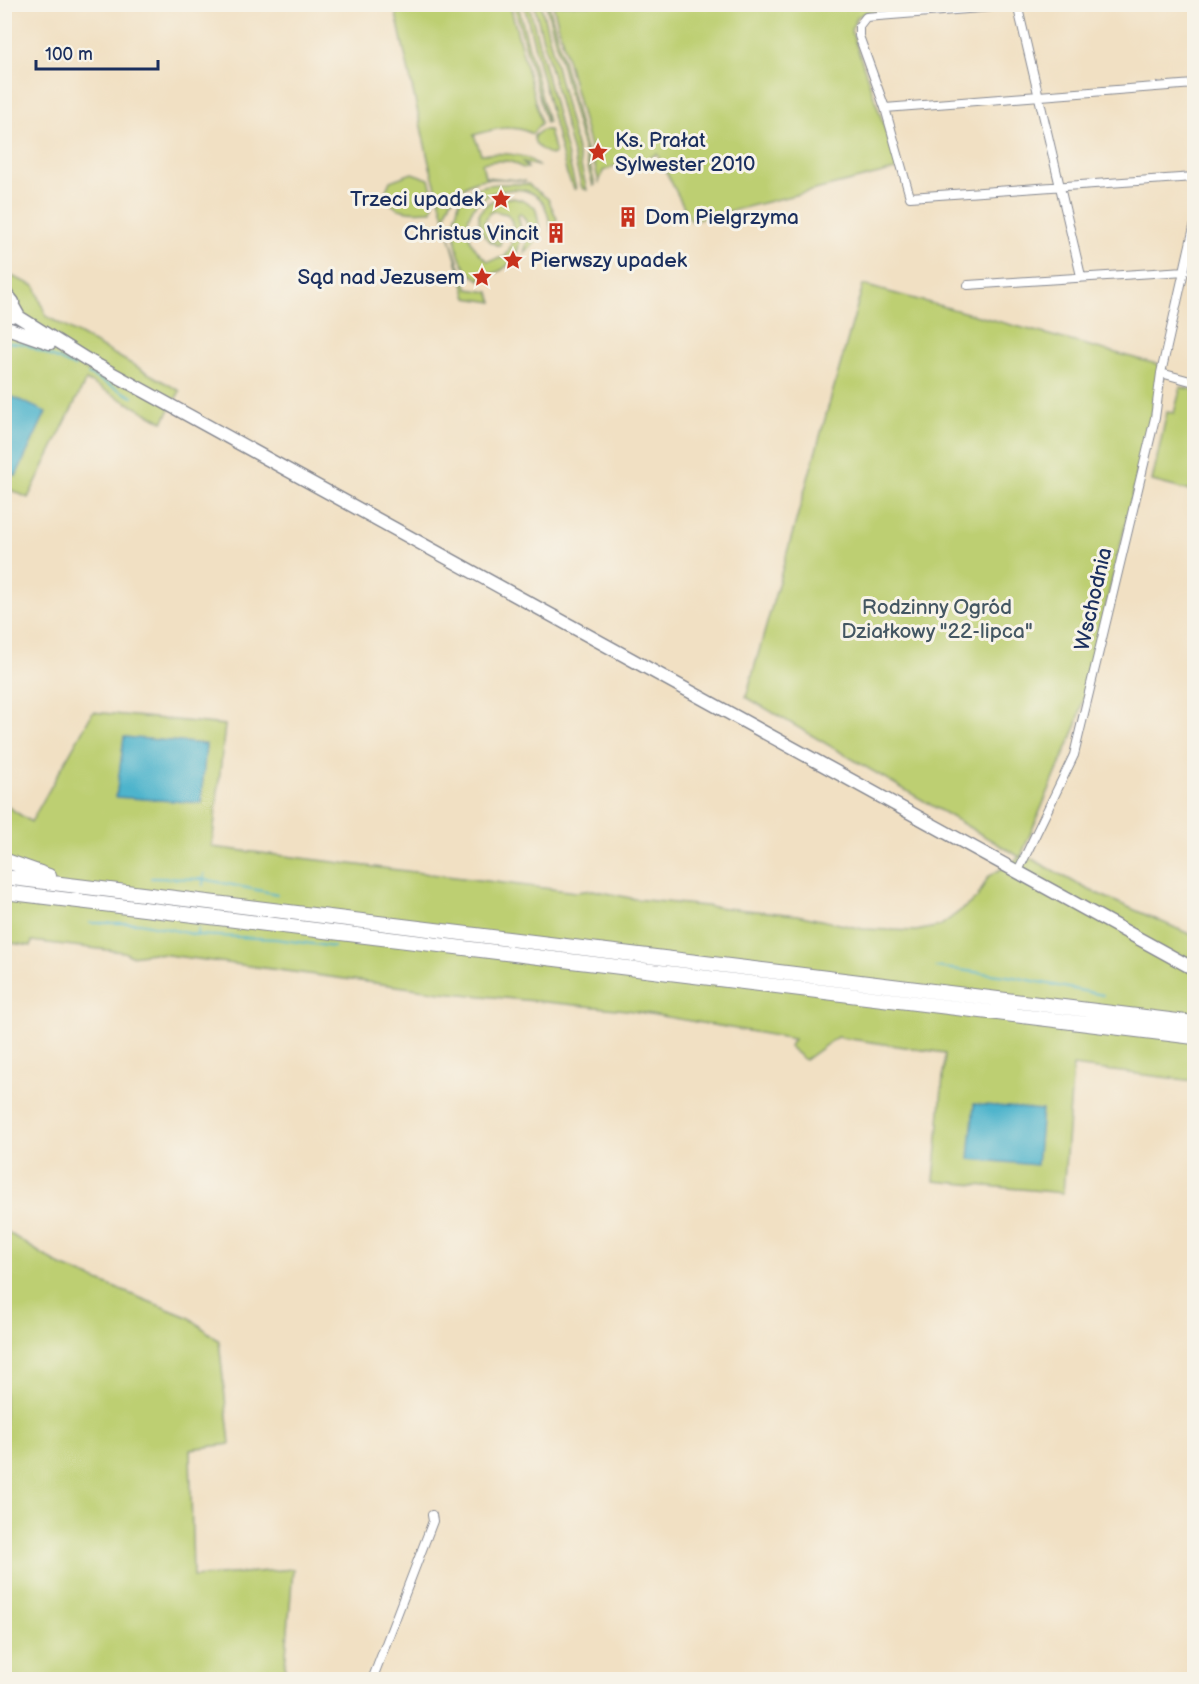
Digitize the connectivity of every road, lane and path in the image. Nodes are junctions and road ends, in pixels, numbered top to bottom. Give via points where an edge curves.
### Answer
1 (1030, 4) edge
2 (1018, 5) edge
3 (1194, 84) edge
4 (1039, 96) junction
5 (885, 108) junction
6 (1194, 177) edge
7 (1061, 186) junction
8 (1194, 227) edge
9 (1193, 239) edge
10 (1185, 271) junction
11 (1081, 276) junction
12 (968, 285) dead end
13 (4, 291) edge
14 (14, 308) junction
15 (4, 326) edge
16 (79, 355) junction
17 (1161, 374) junction
18 (1194, 382) edge
19 (4, 860) edge
20 (1018, 871) junction
21 (4, 877) edge
22 (77, 886) junction
23 (4, 892) edge
24 (1194, 969) edge
25 (1194, 1023) edge
26 (1194, 1037) edge
27 (432, 1515) dead end
28 (372, 1680) edge

1 - 2 street
2 - 4 street
2 - 5 street via 866,17 859,26 859,36
3 - 4 street
4 - 5 street
4 - 7 street
5 - 7 street via 910,197
6 - 7 street
7 - 11 street
8 - 9 street, Wschodnia
9 - 10 street, Wschodnia
10 - 11 street
10 - 17 street, Wschodnia
11 - 12 street
13 - 14 main road
14 - 15 main road
14 - 16 main road via 19,317
15 - 16 main road
16 - 20 main road
17 - 18 street
17 - 20 street, Wschodnia via 1155,418 1078,743
19 - 22 highway
20 - 24 main road
21 - 22 highway
22 - 25 highway
23 - 26 highway
27 - 28 street

